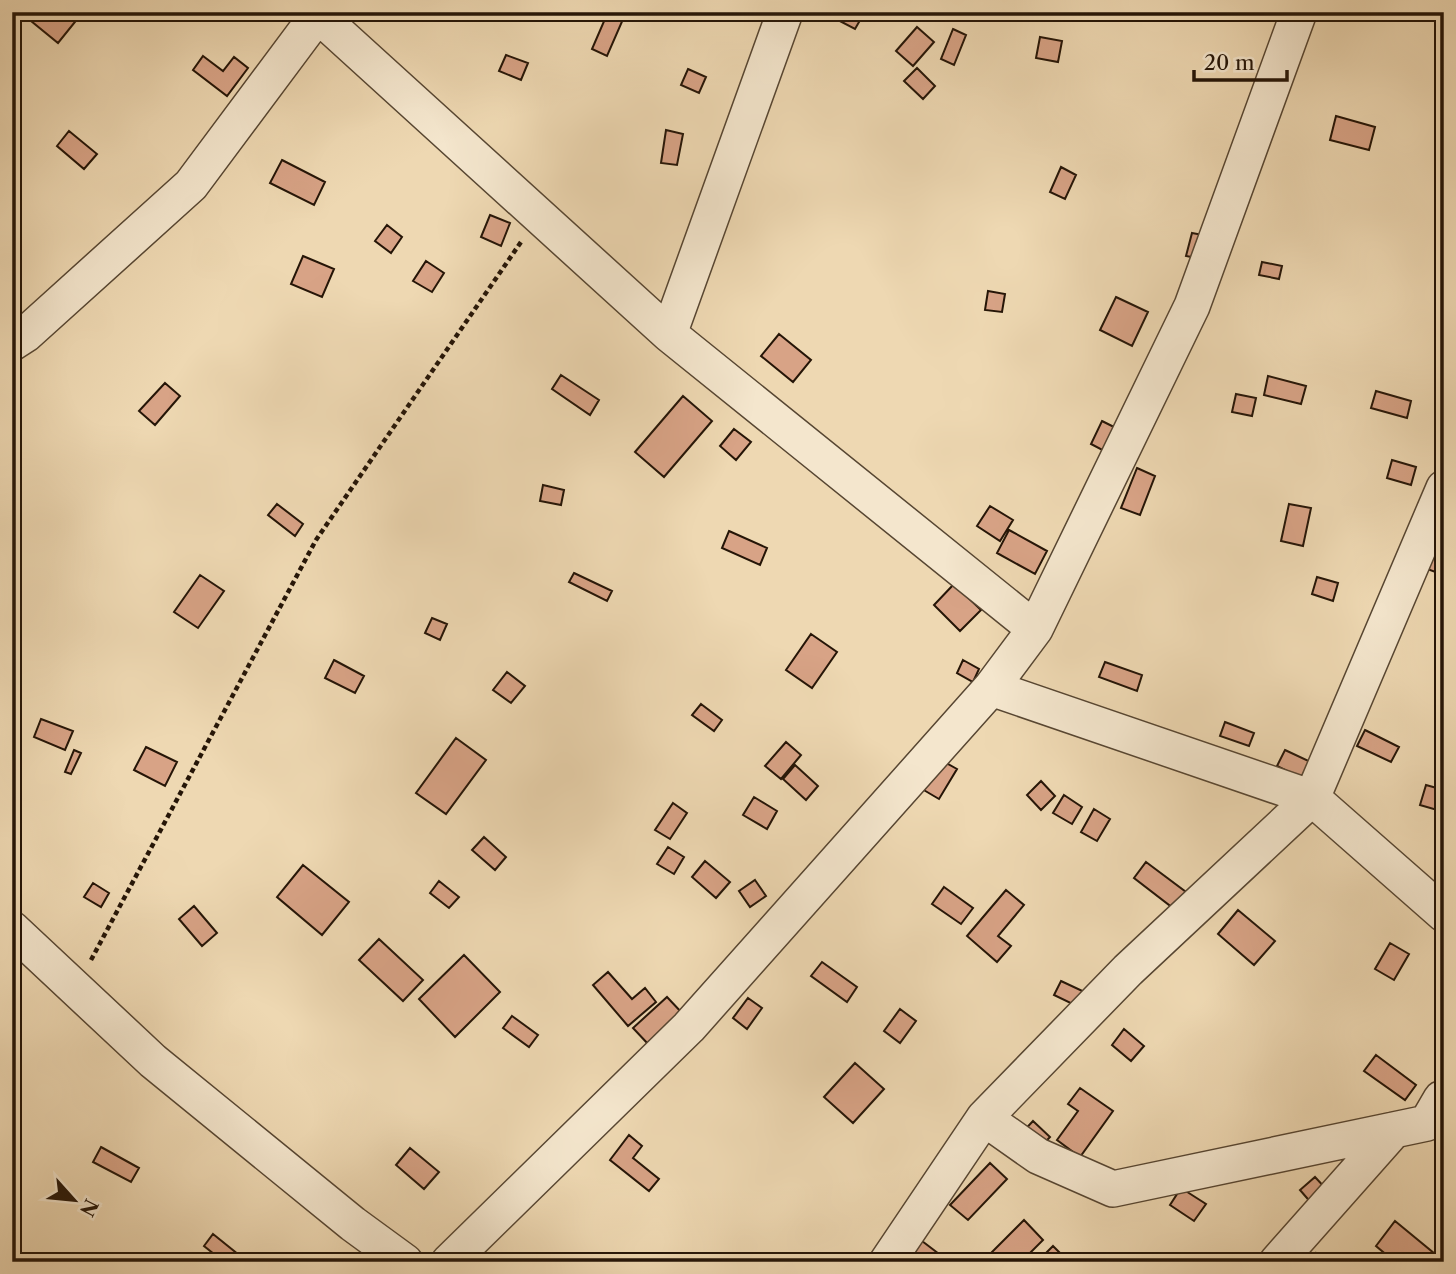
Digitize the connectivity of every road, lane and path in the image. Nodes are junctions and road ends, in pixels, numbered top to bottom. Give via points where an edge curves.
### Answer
1 (785, 12) edge
2 (1299, 12) edge
3 (319, 13) edge
4 (540, 215) junction
5 (669, 334) junction
6 (12, 343) edge
7 (1443, 493) edge
8 (1035, 629) junction
9 (991, 688) junction
10 (1312, 798) junction
11 (1444, 914) edge
12 (12, 929) edge
13 (75, 989) junction
14 (1444, 1099) edge
15 (984, 1118) junction
16 (1394, 1130) junction
17 (405, 1262) edge
18 (449, 1262) edge
19 (887, 1262) edge
20 (1278, 1262) edge

1 - 5 street
2 - 8 street via 1192,306
3 - 4 street
3 - 6 street via 191,185
4 - 5 street
4 - 13 path via 316,540
5 - 8 street
7 - 10 street
8 - 9 street
9 - 10 street
9 - 18 street via 689,1027
10 - 11 street
10 - 15 street via 1128,971
12 - 13 street
13 - 17 street via 153,1061
14 - 16 street via 1427,1123
15 - 16 street via 1038,1156 1113,1189
15 - 19 street
16 - 20 street

